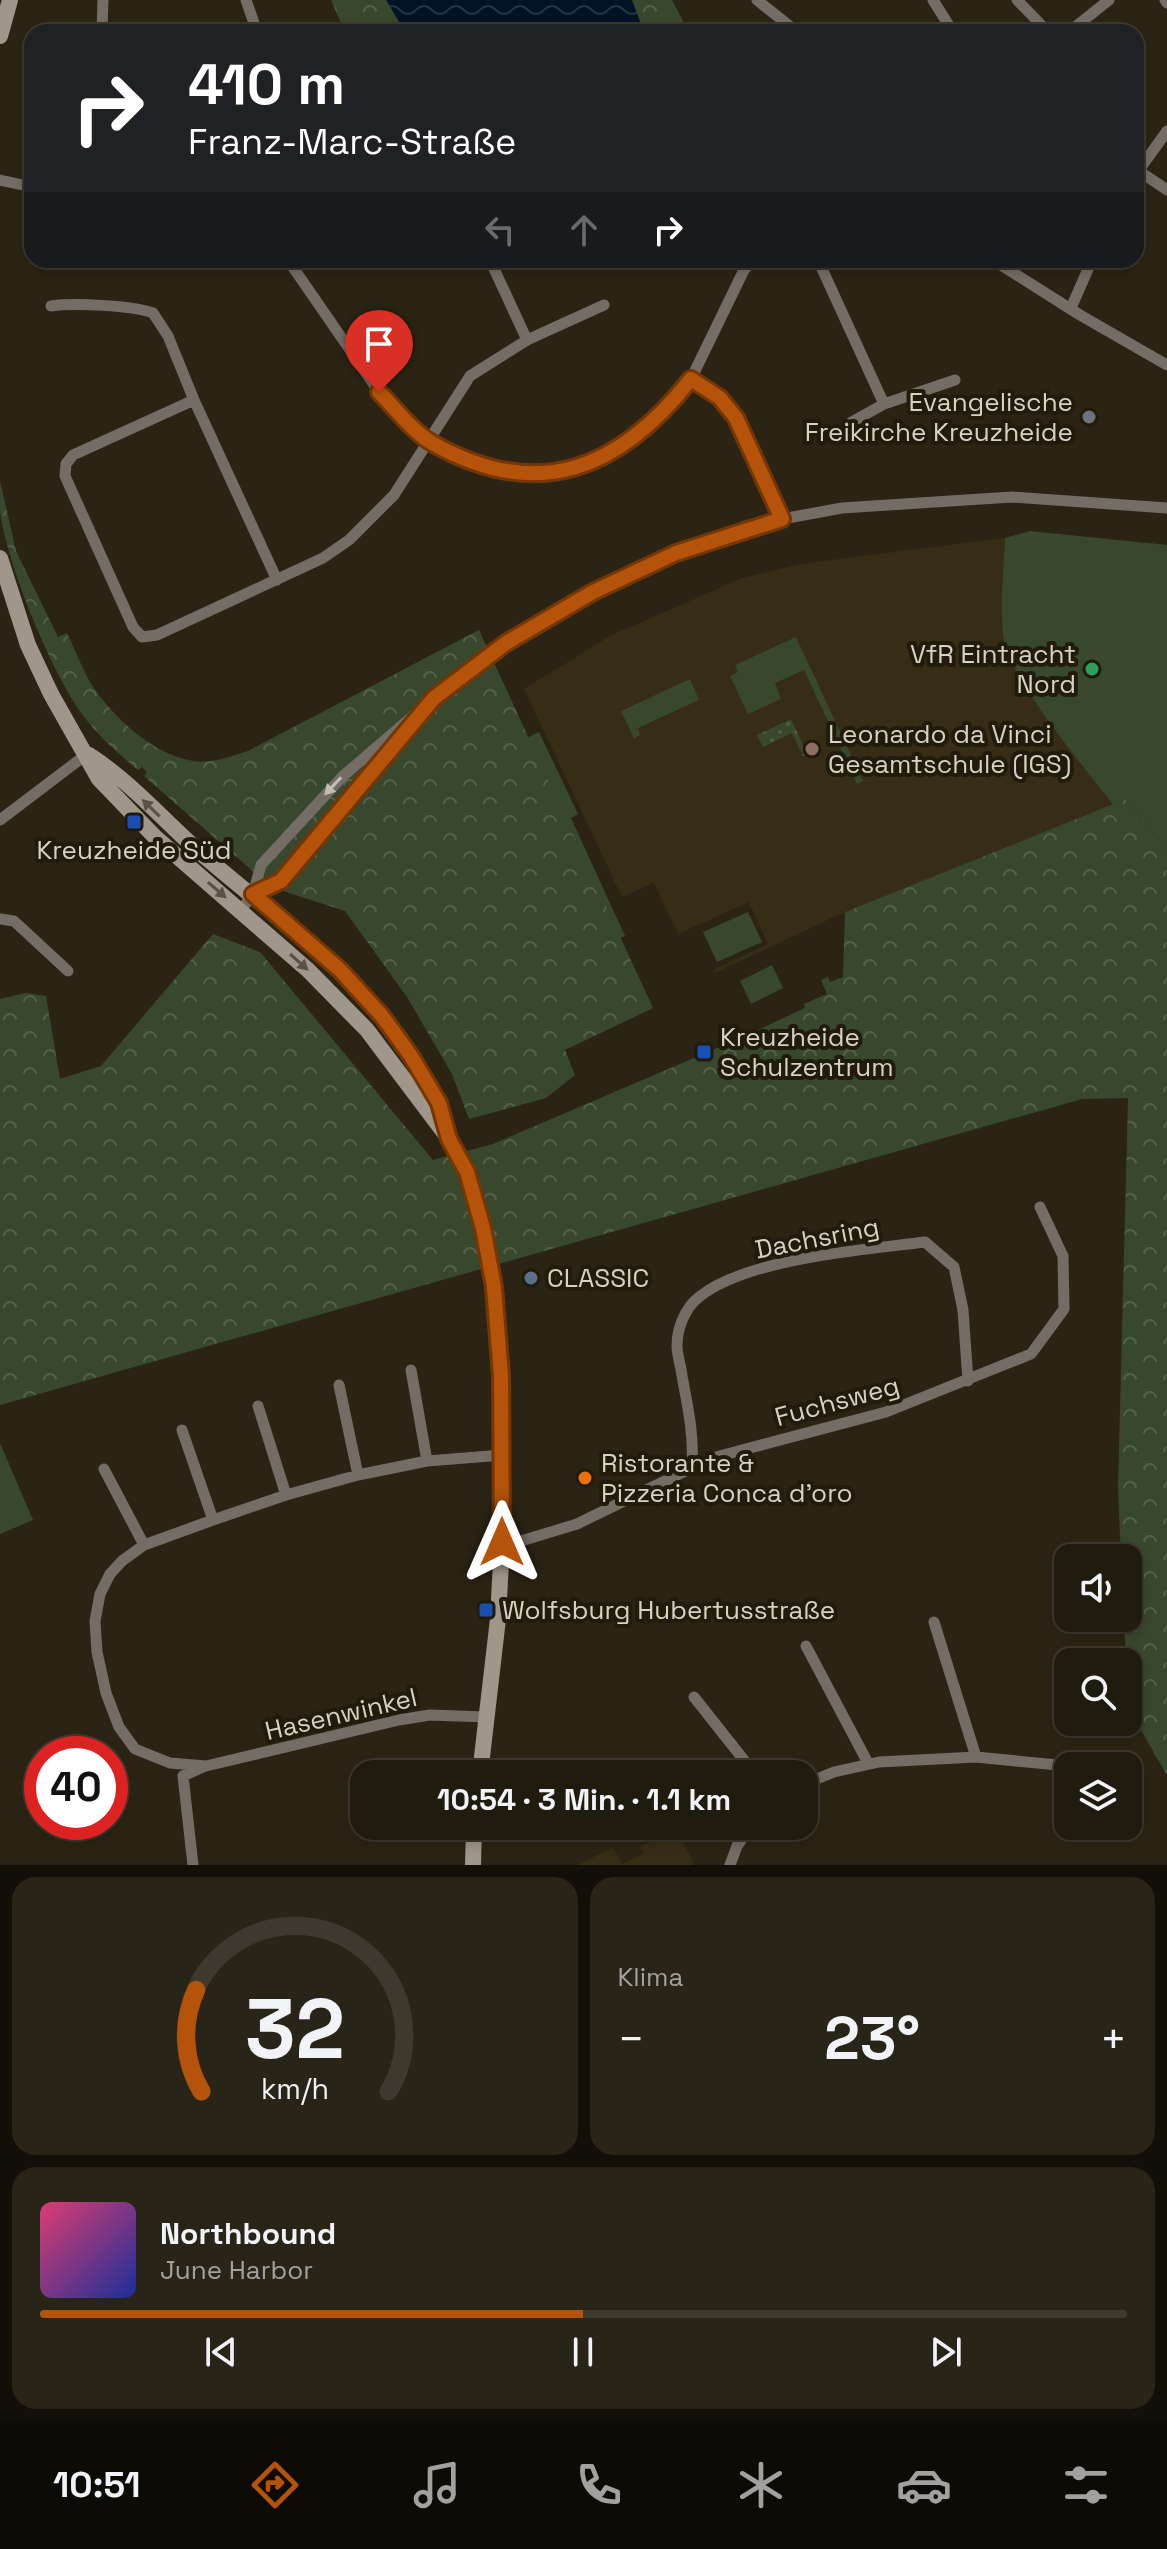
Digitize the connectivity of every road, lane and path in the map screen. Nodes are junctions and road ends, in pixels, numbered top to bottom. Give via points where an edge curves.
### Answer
1 (10, 0) edge
2 (103, 0) edge
3 (246, 0) edge
4 (933, 0) edge
5 (1017, 0) edge
6 (1109, 0) edge
7 (760, 1) edge
8 (102, 24) edge
9 (254, 24) edge
10 (787, 24) edge
11 (948, 24) edge
12 (1040, 24) edge
13 (1079, 24) edge
14 (0, 36) edge
15 (1167, 131) edge
16 (1144, 162) edge
17 (1144, 175) edge
18 (0, 180) edge
19 (24, 185) edge
20 (1167, 190) edge
21 (294, 268) edge
22 (494, 268) edge
23 (746, 268) edge
24 (822, 268) edge
25 (1006, 268) edge
26 (1088, 268) edge
27 (604, 305) dead end
28 (51, 306) dead end
29 (1071, 308) junction
30 (527, 340) junction
31 (1167, 365) edge
32 (691, 379) junction
33 (955, 380) dead end
34 (194, 400) junction
35 (884, 404) junction
36 (850, 423) dead end
37 (429, 441) junction
38 (1167, 508) edge
39 (782, 519) junction
40 (0, 558) edge
41 (277, 580) junction
42 (434, 698) junction
43 (87, 754) junction
44 (0, 820) edge
45 (253, 894) junction
46 (241, 910) junction
47 (0, 919) edge
48 (68, 971) dead end
49 (449, 1139) junction
50 (1040, 1207) dead end
51 (411, 1370) dead end
52 (968, 1381) junction
53 (339, 1385) dead end
54 (258, 1406) dead end
55 (182, 1430) dead end
56 (503, 1455) junction
57 (427, 1461) junction
58 (692, 1467) junction
59 (104, 1469) dead end
60 (358, 1475) junction
61 (286, 1495) junction
62 (213, 1520) junction
63 (502, 1542) junction
64 (144, 1545) junction
65 (934, 1622) dead end
66 (806, 1646) dead end
67 (694, 1697) dead end
68 (486, 1717) junction
69 (976, 1757) junction
70 (481, 1760) edge
71 (744, 1760) edge
72 (868, 1763) junction
73 (1054, 1765) edge
74 (206, 1766) junction
75 (818, 1779) edge
76 (474, 1840) edge
77 (741, 1840) edge
78 (193, 1865) edge
79 (473, 1865) edge
80 (730, 1865) edge

1 - 14 street
2 - 8 street
3 - 9 street
4 - 11 street
5 - 12 street
6 - 13 street
7 - 10 street
15 - 16 street
17 - 20 street
18 - 19 street
21 - 37 street via 379,392
22 - 30 street
23 - 32 street
24 - 35 street
25 - 29 street
26 - 29 street
27 - 30 street
28 - 34 street via 153,313
29 - 31 street
30 - 37 street via 470,376
32 - 37 street via 640,435 571,469 526,475 494,469
32 - 39 street via 720,398 736,418
33 - 35 street
34 - 41 street
34 - 41 street via 73,455 66,464 65,476 133,627 142,637 157,635
35 - 36 street
37 - 41 street via 394,495 360,531 323,558
38 - 39 street via 1012,497 842,508
39 - 42 street via 676,553 593,592 506,643
40 - 43 street via 28,645
42 - 45 street via 281,881
42 -> 45 street via 343,776 302,820 261,865
43 - 44 street
45 -> 43 street via 168,825 110,768
43 -> 46 street via 99,779 155,837
45 - 46 street
45 - 49 street via 340,970 382,1016 439,1103
46 -> 49 street via 367,1030
47 - 48 street via 14,921
49 - 56 street via 467,1172 494,1287
50 - 52 street, Fuchsweg via 1063,1256 1064,1309 1031,1354
51 - 57 street
52 - 58 street, Fuchsweg via 886,1412
52 - 58 street, Dachsring via 954,1267 925,1242 757,1270 698,1298 682,1318 677,1346 694,1435
53 - 60 street
54 - 61 street
55 - 62 street
56 - 57 street, Hasenwinkel
56 - 63 street
57 - 60 street, Hasenwinkel
58 - 63 street, Fuchsweg via 577,1524
59 - 64 street
60 - 61 street, Hasenwinkel
61 - 62 street, Hasenwinkel
62 - 64 street, Hasenwinkel
63 - 68 street
64 - 74 street, Hasenwinkel via 110,1574 100,1594 95,1621 106,1693 119,1727 135,1749 170,1763
65 - 69 street
66 - 72 street
67 - 71 street
68 - 70 street
68 - 74 street, Hasenwinkel via 399,1720
69 - 72 street
69 - 73 street
72 - 75 street
74 - 78 street via 183,1776
76 - 79 street
77 - 80 street

